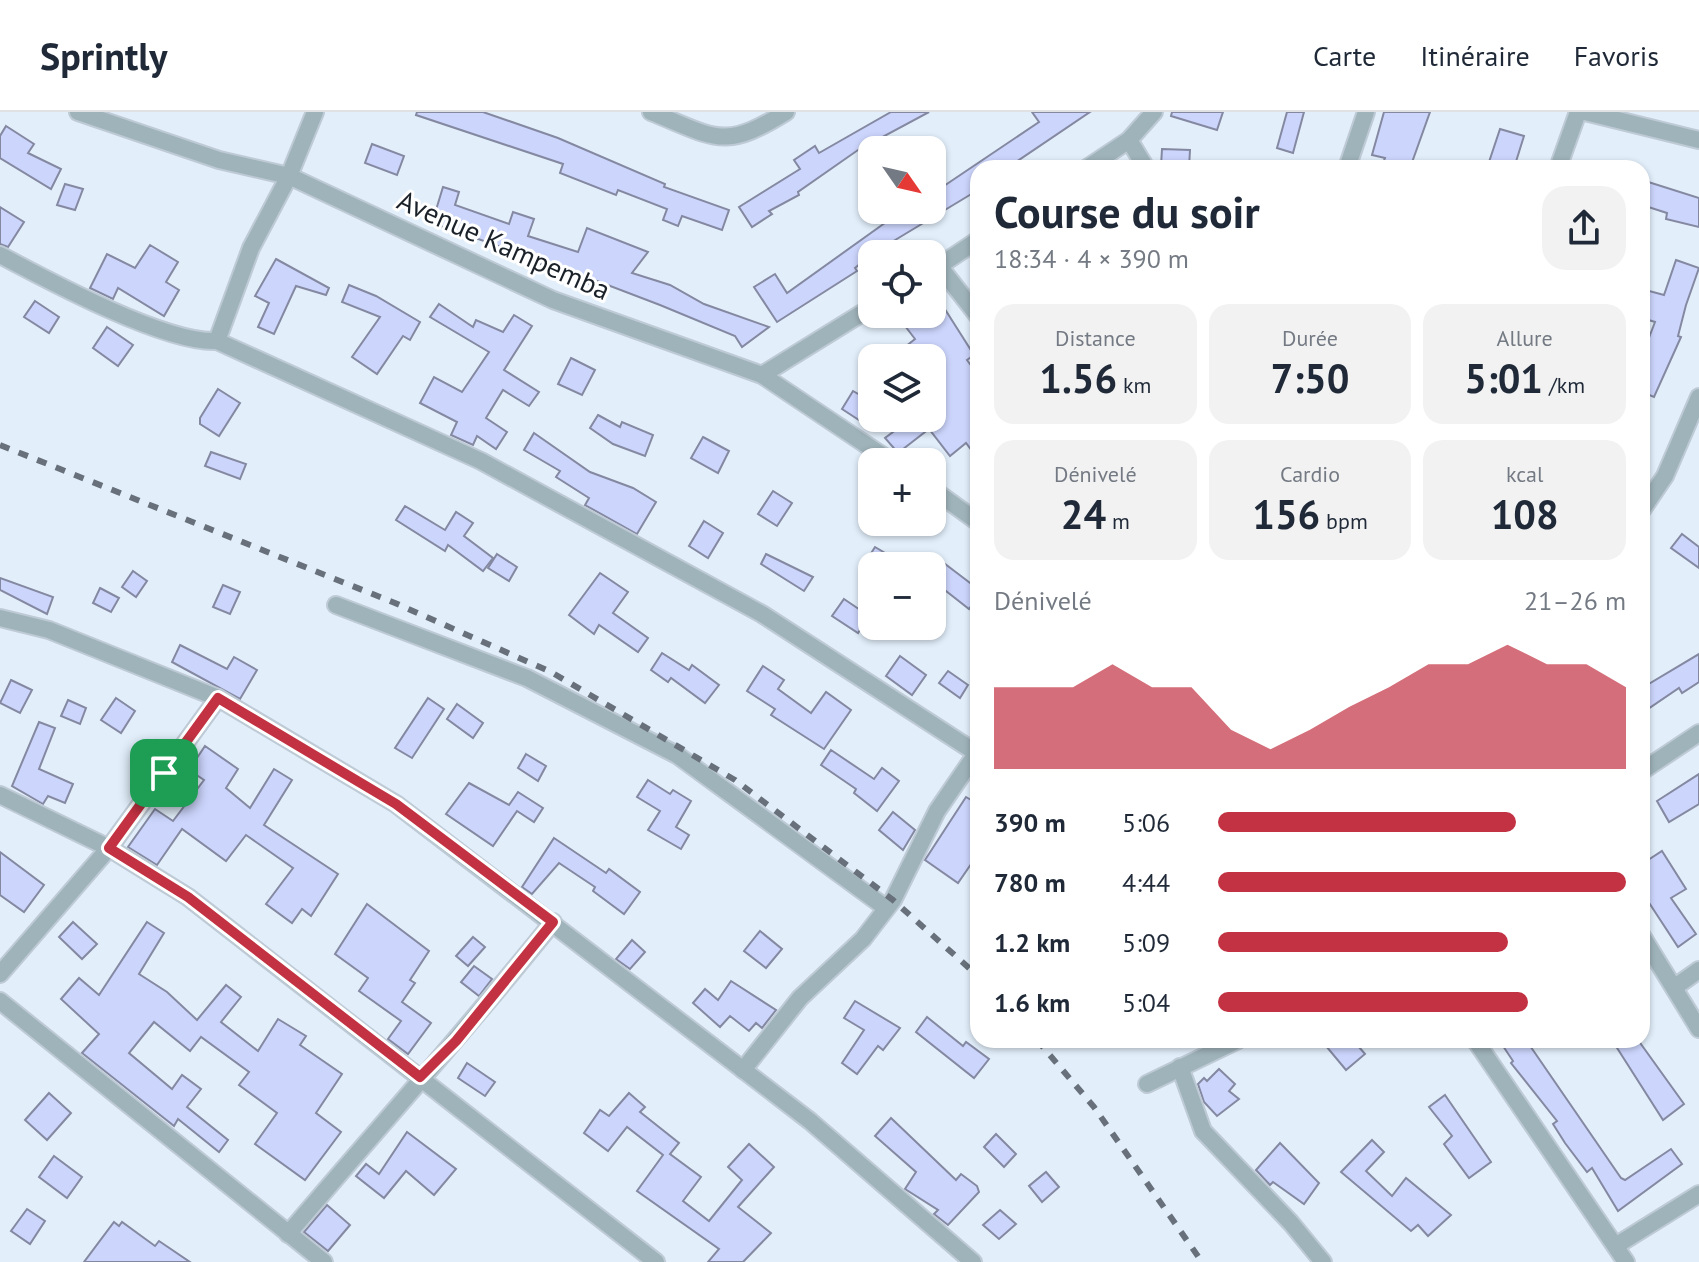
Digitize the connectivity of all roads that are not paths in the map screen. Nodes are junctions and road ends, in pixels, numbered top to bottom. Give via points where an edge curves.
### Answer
1 (78, 112) edge
2 (315, 112) edge
3 (651, 112) edge
4 (786, 112) edge
5 (1154, 112) edge
6 (1366, 112) edge
7 (1578, 112) edge
8 (1585, 112) edge
9 (1129, 140) junction
10 (1699, 140) edge
11 (1099, 160) edge
12 (1141, 160) edge
13 (1350, 160) edge
14 (1561, 160) edge
15 (289, 176) junction
16 (970, 245) edge
17 (0, 255) edge
18 (946, 261) edge
19 (946, 279) edge
20 (970, 307) edge
21 (858, 316) edge
22 (217, 341) junction
23 (762, 375) junction
24 (1699, 397) edge
25 (871, 448) edge
26 (1650, 498) edge
27 (946, 499) edge
28 (970, 516) edge
29 (336, 605) dead end
30 (0, 618) edge
31 (218, 698) junction
32 (1699, 733) edge
33 (970, 748) edge
34 (970, 763) edge
35 (1650, 766) edge
36 (0, 795) edge
37 (109, 848) junction
38 (886, 908) junction
39 (553, 922) junction
40 (1650, 948) edge
41 (1699, 970) edge
42 (0, 974) edge
43 (1675, 987) junction
44 (0, 1001) edge
45 (1699, 1029) edge
46 (1221, 1048) edge
47 (1481, 1048) edge
48 (1180, 1067) junction
49 (743, 1070) junction
50 (420, 1077) junction
51 (1147, 1084) dead end
52 (1699, 1194) edge
53 (288, 1234) junction
54 (1617, 1245) junction
55 (324, 1262) edge
56 (656, 1262) edge
57 (973, 1262) edge
58 (1323, 1262) edge
59 (1626, 1262) edge

1 - 15 street, Avenue Kampemba via 219,160
2 - 15 street
3 - 4 street via 723,139 750,134
5 - 9 street
6 - 13 street
7 - 14 street
8 - 10 street
9 - 11 street
9 - 12 street
15 - 22 street via 251,248
15 - 23 street, Avenue Kampemba via 553,300
16 - 18 street
17 - 22 street via 72,293 175,334
19 - 20 street
21 - 23 street
22 - 33 street via 481,461 762,614
23 - 25 street, Avenue Kampemba
24 - 26 street
27 - 28 street
29 - 38 street via 527,678 677,755
30 - 31 street via 49,630
31 - 37 street
31 - 39 street via 396,804
32 - 35 street
34 - 38 street via 937,811
36 - 37 street
37 - 42 street
37 - 50 street via 188,897
38 - 49 street via 863,939 800,998
39 - 49 street
39 - 50 street
40 - 43 street
41 - 43 street
43 - 45 street
44 - 53 street
46 - 48 street
47 - 54 street
48 - 51 street
48 - 58 street via 1203,1131
49 - 57 street
50 - 53 street
50 - 56 street
52 - 54 street
53 - 55 street
54 - 59 street

